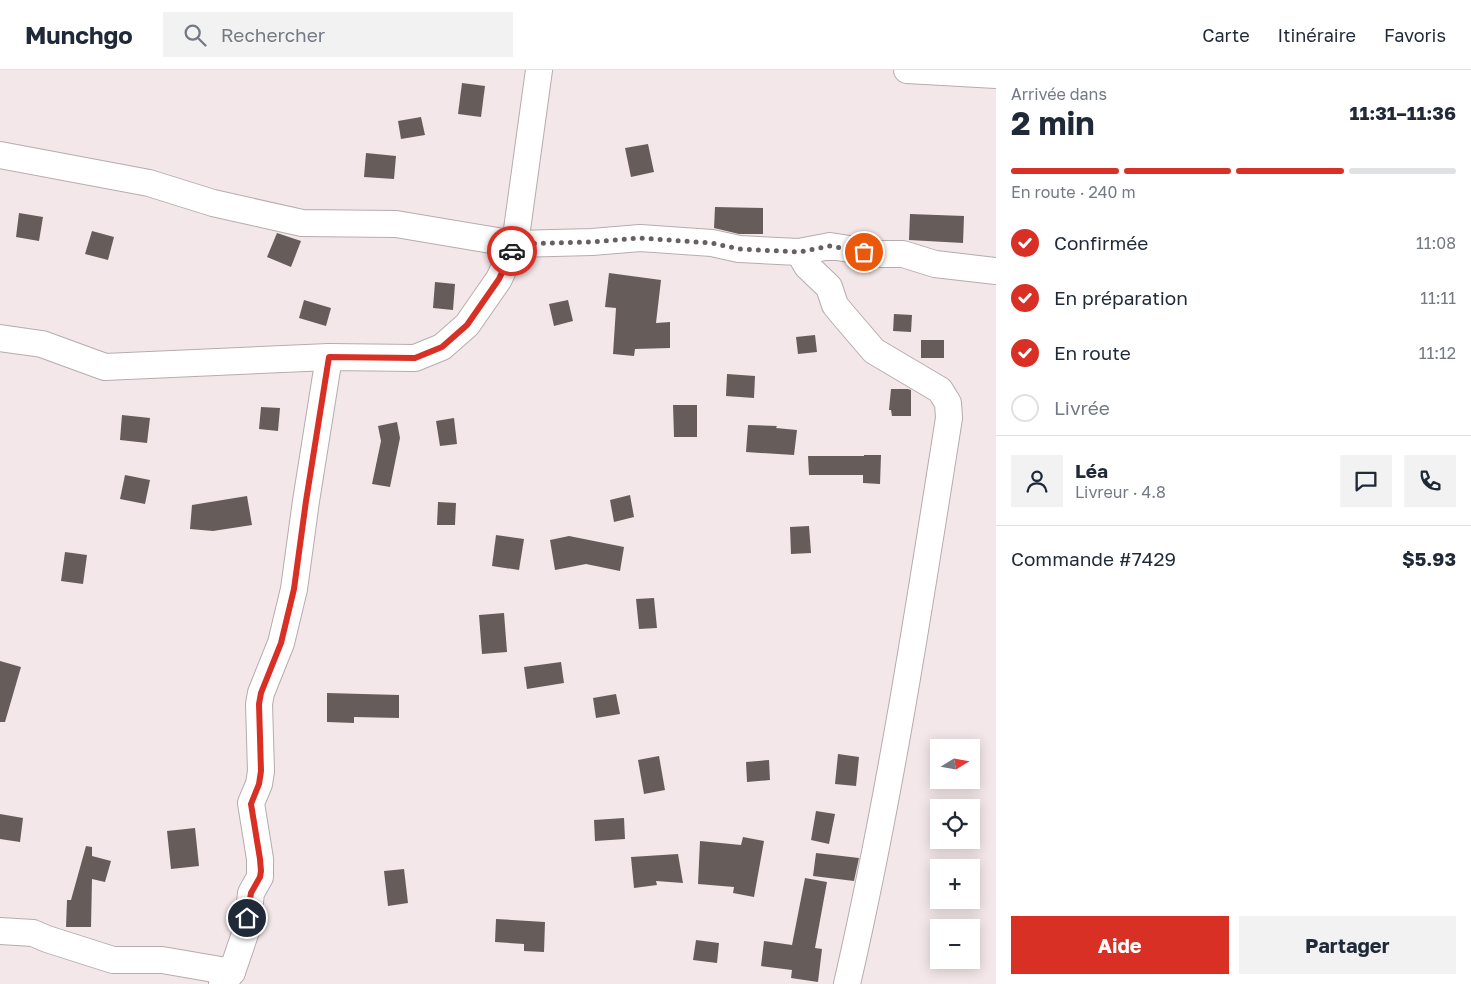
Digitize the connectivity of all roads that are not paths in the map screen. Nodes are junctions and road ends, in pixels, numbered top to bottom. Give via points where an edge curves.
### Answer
1 (539, 70) edge
2 (907, 70) edge
3 (996, 75) edge
4 (0, 156) edge
5 (515, 244) junction
6 (799, 252) junction
7 (996, 271) edge
8 (0, 338) edge
9 (329, 357) junction
10 (0, 931) edge
11 (227, 978) edge
12 (847, 984) edge

1 - 5 street
2 - 3 street
4 - 5 street via 149,183 213,203 302,223 396,224
5 - 6 street via 640,238
5 - 9 street via 499,279 467,325 442,347 415,358
6 - 7 street via 830,246 903,254 935,264
6 - 12 street via 807,266 829,287 839,310 874,351 940,390 948,403 949,418 870,886
8 - 9 street via 42,344 105,367
9 - 11 street via 294,589 281,643 259,704 261,771 251,804 260,877 251,893 247,928
10 - 11 street via 33,933 113,960 162,960

